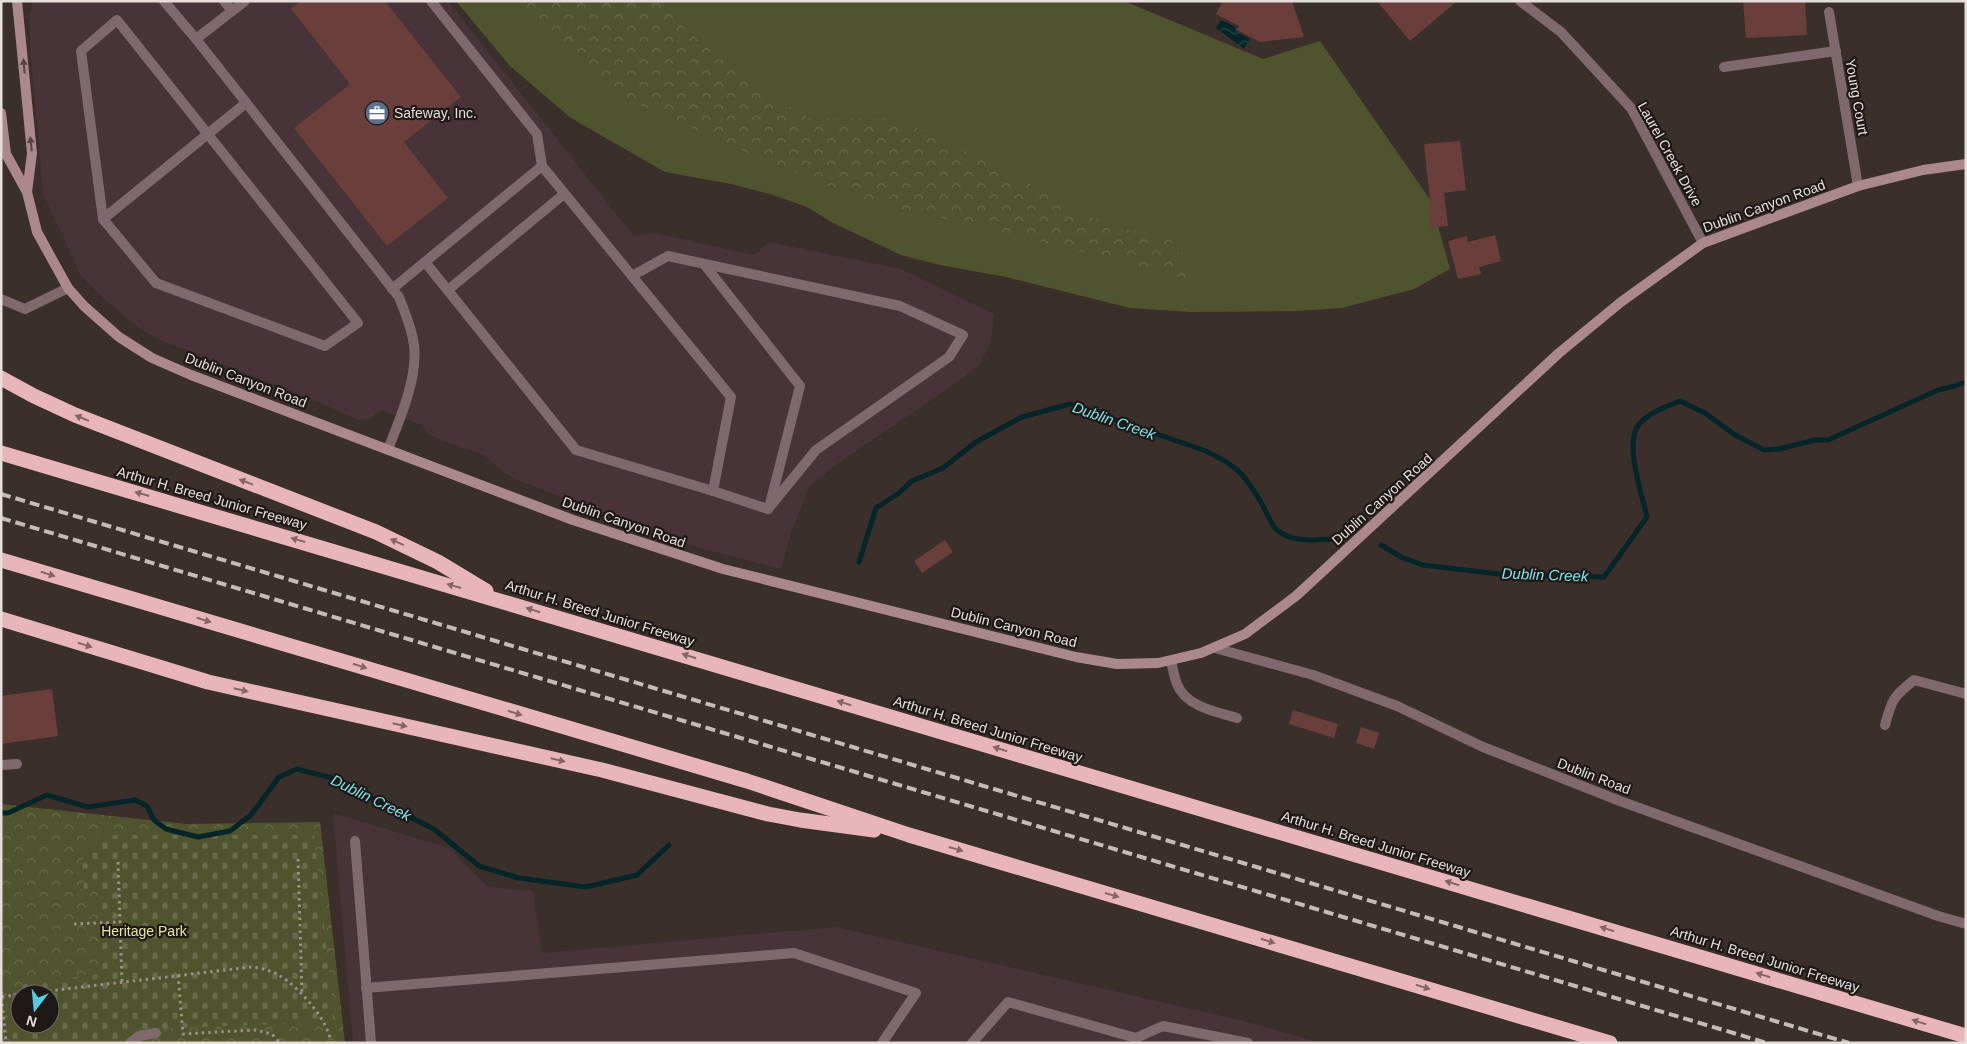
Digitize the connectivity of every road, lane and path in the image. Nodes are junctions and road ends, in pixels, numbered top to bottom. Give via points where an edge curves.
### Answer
1 (18, 1) edge
2 (164, 1) edge
3 (224, 1) edge
4 (245, 1) edge
5 (431, 1) edge
6 (1520, 1) edge
7 (232, 11) junction
8 (1829, 12) dead end
9 (196, 39) junction
10 (1836, 51) junction
11 (1724, 67) dead end
12 (246, 103) junction
13 (1, 113) edge
14 (208, 134) junction
15 (1966, 164) edge
16 (542, 166) junction
17 (1858, 186) junction
18 (27, 192) junction
19 (564, 194) junction
20 (103, 218) junction
21 (1703, 243) junction
22 (425, 262) junction
23 (704, 264) junction
24 (632, 276) junction
25 (68, 288) junction
26 (392, 289) junction
27 (448, 290) junction
28 (1, 299) edge
29 (1, 378) edge
30 (388, 449) junction
31 (1, 453) edge
32 (713, 491) junction
33 (768, 509) junction
34 (1, 560) edge
35 (500, 600) junction
36 (1, 620) edge
37 (1, 626) edge
38 (38, 631) junction
39 (1215, 648) junction
40 (1171, 661) junction
41 (1966, 694) edge
42 (1237, 718) dead end
43 (1885, 726) dead end
44 (17, 764) dead end
45 (1, 765) edge
46 (909, 835) junction
47 (355, 841) dead end
48 (298, 859) dead end
49 (118, 862) dead end
50 (120, 922) junction
51 (74, 924) dead end
52 (1966, 924) edge
53 (178, 976) junction
54 (122, 982) junction
55 (366, 988) junction
56 (60, 989) edge
57 (1, 991) edge
58 (302, 996) junction
59 (2, 997) edge
60 (156, 1033) dead end
61 (1966, 1036) edge
62 (1145, 1038) edge
63 (6, 1043) edge
64 (130, 1043) edge
65 (280, 1043) edge
66 (331, 1043) edge
67 (371, 1043) edge
68 (882, 1043) edge
69 (972, 1043) edge
70 (1248, 1043) edge
71 (1610, 1043) edge

18 -> 1 main road, Dublin Canyon Road via 32,153
2 - 9 street
3 - 7 street
4 - 7 street
5 - 16 street via 537,134
6 - 21 street, Laurel Creek Drive via 1561,32 1631,108
7 - 9 street
8 - 10 street, Young Court
9 - 12 street
10 - 11 street
10 - 17 street, Young Court
12 - 14 street
12 - 26 street
13 - 18 main road, Dublin Canyon Road via 6,154
14 - 20 street
14 - 20 street via 117,20 81,51
14 - 20 street via 358,323 325,346 156,283
15 - 17 main road, Dublin Canyon Road via 1923,170
16 - 19 street
16 - 22 street
17 - 21 main road, Dublin Canyon Road
18 - 25 main road, Dublin Canyon Road via 37,232
19 - 24 street
19 - 27 street
21 - 39 main road, Dublin Canyon Road via 1621,302 1560,353 1296,596 1245,634
22 - 26 street
22 - 27 street
23 - 24 street via 668,256
23 - 33 street via 800,386
23 - 33 street via 900,306 963,334 949,356 816,450
24 - 32 street via 731,397
25 - 28 street via 25,310
25 - 30 main road, Dublin Canyon Road via 119,337 152,358
26 - 30 street via 399,297 411,327 414,367 404,407
27 - 32 street via 576,450
35 -> 29 highway via 438,562 376,532 75,415
30 - 40 main road, Dublin Canyon Road via 573,520 723,569 1089,660 1131,664
35 -> 31 highway, Arthur H. Breed Junior Freeway
32 - 33 street
34 -> 46 highway via 747,781
61 -> 35 highway, Arthur H. Breed Junior Freeway
36 - 38 highway
37 - 38 highway
38 -> 46 highway via 208,682 602,770 768,814
39 - 40 main road, Dublin Canyon Road
39 - 52 street, Dublin Road via 1313,675 1397,706 1482,747 1628,804
40 - 42 street via 1177,685 1186,696 1207,709
41 - 43 street via 1914,680 1896,694
44 - 45 street
46 -> 71 highway
47 - 55 street
48 - 58 path
49 - 50 path
50 - 51 path
50 - 54 path
53 - 54 path
53 - 58 path via 264,968 280,975
53 - 65 path via 184,1034 255,1030 272,1034
54 - 56 path
55 - 67 street
55 - 68 street via 794,953 916,993
57 - 59 path
58 - 66 path via 326,1026
59 - 63 path
60 - 64 street via 139,1036
62 - 69 street via 1008,1002
62 - 70 street via 1163,1026

